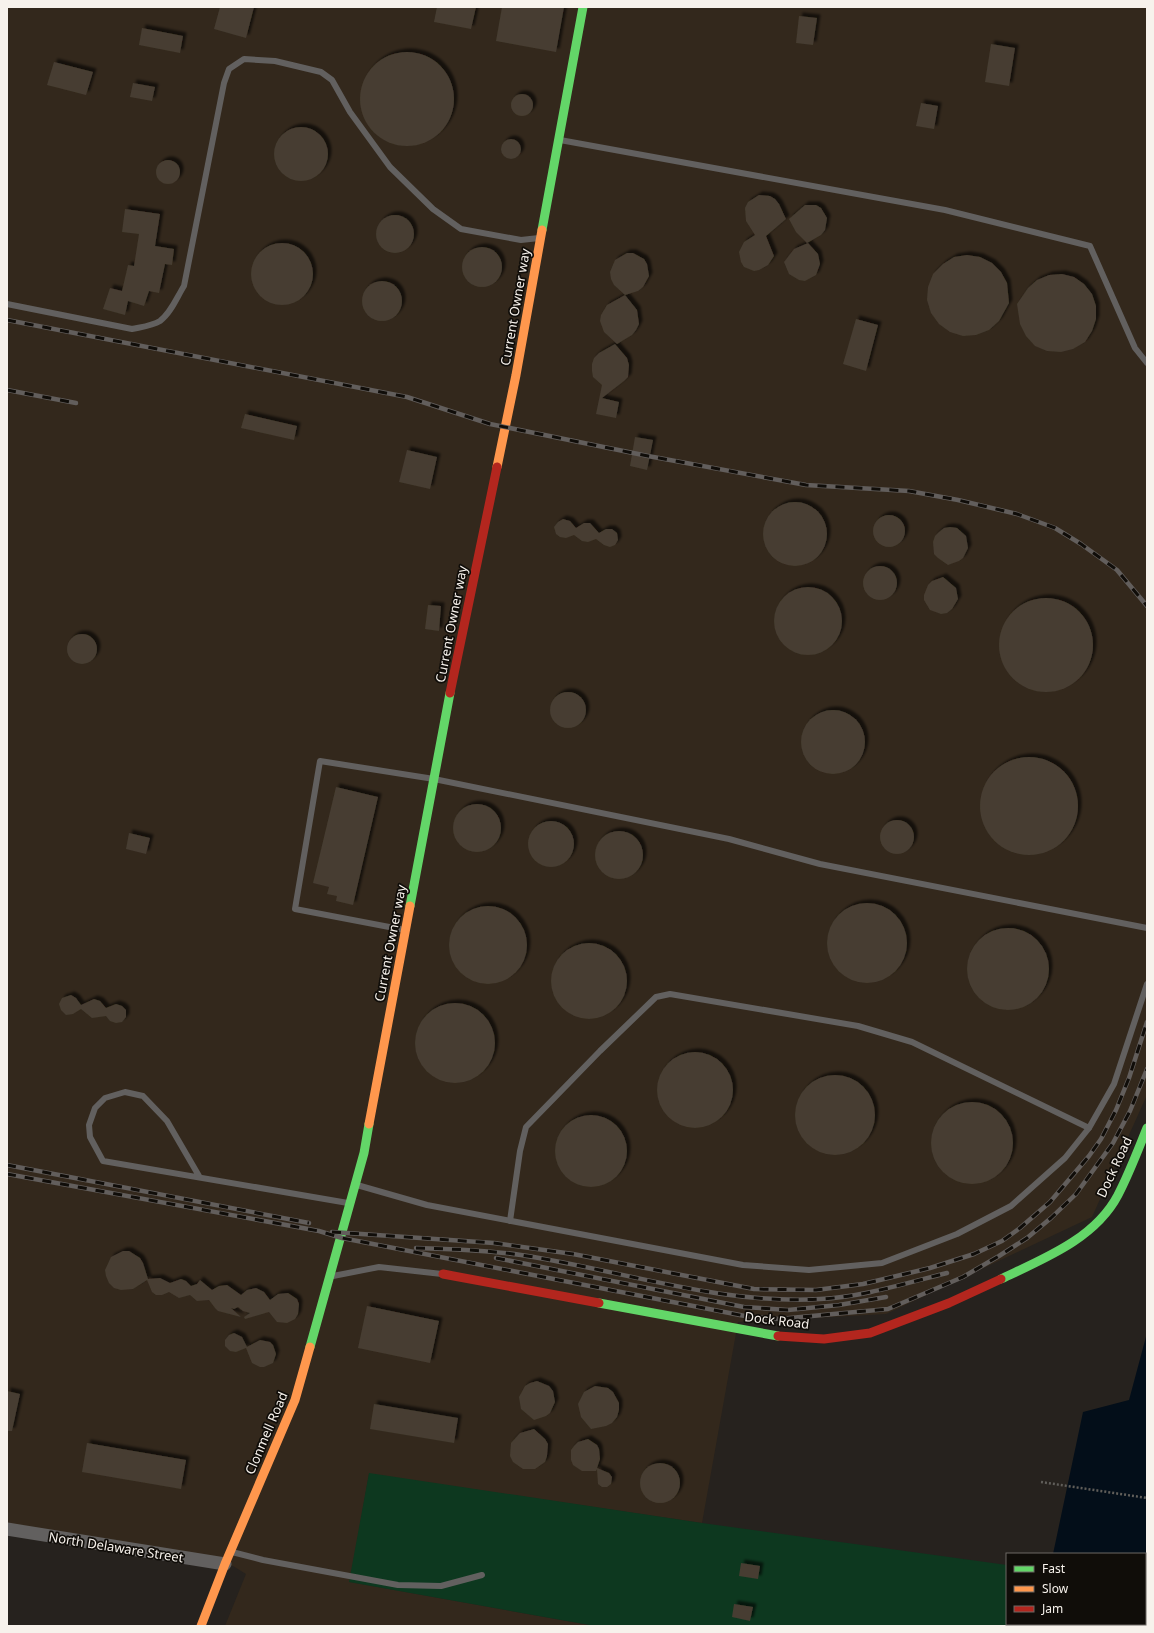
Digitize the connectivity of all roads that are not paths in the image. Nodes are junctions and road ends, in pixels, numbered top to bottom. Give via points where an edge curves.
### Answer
1 (583, 7) edge
2 (559, 139) junction
3 (541, 238) junction
4 (7, 304) edge
5 (1147, 363) edge
6 (434, 779) junction
7 (1147, 928) edge
8 (406, 930) junction
9 (1147, 984) edge
10 (1089, 1128) junction
11 (1147, 1128) edge
12 (199, 1176) junction
13 (356, 1185) junction
14 (351, 1204) junction
15 (510, 1221) junction
16 (340, 1245) joint
17 (443, 1274) joint
18 (331, 1276) junction
19 (7, 1529) edge
20 (231, 1552) junction
21 (225, 1564) junction
22 (482, 1575) dead end
23 (201, 1626) edge

1 - 2 street, Current Owner way
2 - 3 street, Current Owner way
2 - 5 lane via 945,210 1090,246 1135,348
3 - 4 lane via 521,240 461,229 433,209 390,167 350,112 332,80 321,72 274,61 244,59 229,69 224,83 184,286 173,306 161,320 132,329
3 - 6 street, Current Owner way via 516,375
6 - 7 lane via 729,839 820,864
6 - 8 street, Current Owner way
6 - 8 lane via 320,761 294,909
8 - 13 street, Current Owner way
9 - 10 lane via 1114,1084
10 - 15 lane via 1065,1158 1011,1206 957,1234 882,1263 809,1270 743,1265
10 - 15 lane via 912,1042 858,1026 670,994 656,997 600,1050 526,1127
11 - 17 street, Dock Road via 1118,1196 1090,1229 1057,1253 948,1303 870,1334 824,1339 786,1338
12 - 12 lane via 103,1161 90,1137 89,1125 95,1108 105,1098 125,1092 143,1096 168,1120
12 - 14 lane
13 - 14 street, Current Owner way
13 - 15 lane via 427,1204
14 - 16 street, Current Owner way
16 - 18 street, Clonmell Road
17 - 18 lane via 379,1267
18 - 20 street, Clonmell Road via 295,1400
19 - 21 street, North Delaware Street
20 - 21 street, Clonmell Road
20 - 22 lane via 398,1585 442,1586
21 - 23 street, Clonmell Road

